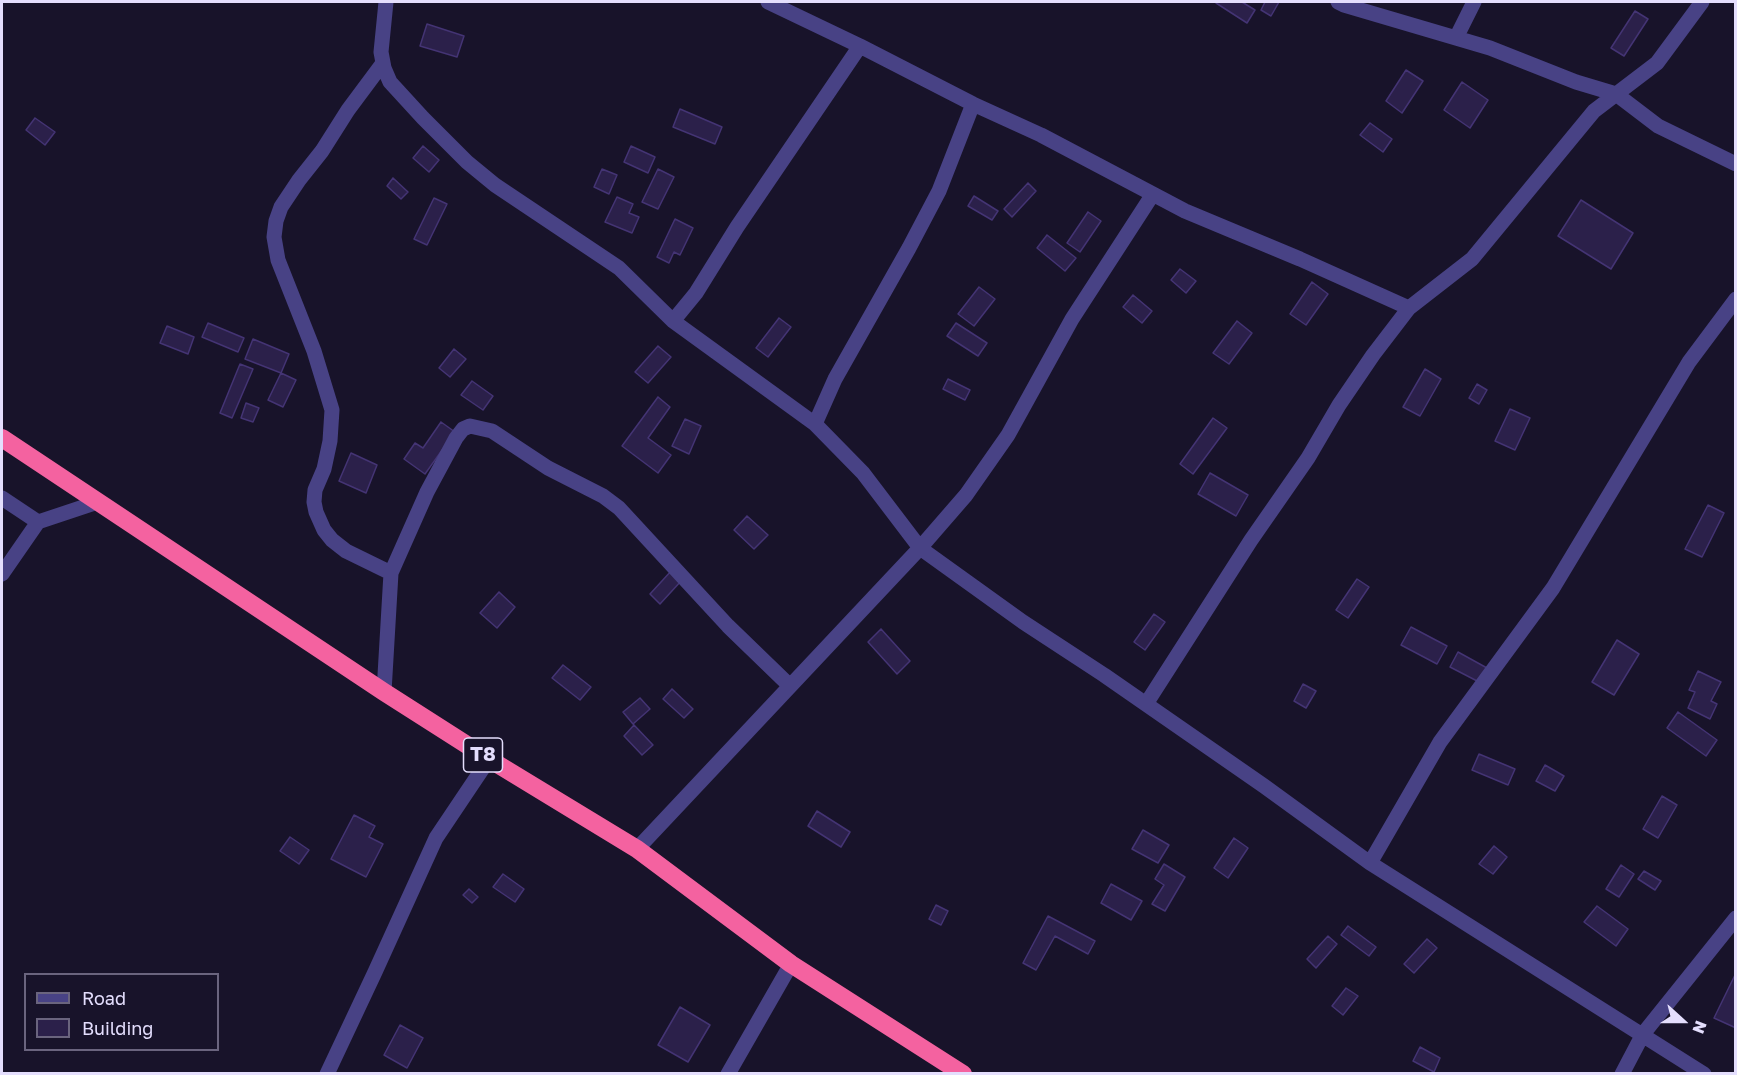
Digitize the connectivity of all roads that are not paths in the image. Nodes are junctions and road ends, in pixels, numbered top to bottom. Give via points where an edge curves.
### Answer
1 (386, 2) edge
2 (768, 2) edge
3 (1338, 2) edge
4 (1474, 2) edge
5 (1702, 2) edge
6 (1456, 38) junction
7 (860, 46) junction
8 (383, 63) junction
9 (1616, 94) junction
10 (973, 104) junction
11 (1736, 164) edge
12 (1153, 194) junction
13 (1736, 299) edge
14 (1409, 309) junction
15 (673, 321) junction
16 (815, 424) junction
17 (2, 438) edge
18 (2, 498) edge
19 (98, 502) junction
20 (38, 522) junction
21 (921, 548) junction
22 (392, 573) junction
23 (2, 574) edge
24 (790, 686) junction
25 (384, 692) junction
26 (1146, 704) junction
27 (489, 759) junction
28 (637, 849) junction
29 (1370, 863) junction
30 (1736, 918) edge
31 (791, 964) junction
32 (1643, 1034) junction
33 (327, 1074) edge
34 (728, 1074) edge
35 (963, 1074) edge
36 (1622, 1074) edge
37 (1704, 1074) edge

1 - 8 street
2 - 7 street
3 - 6 street
4 - 6 street
5 - 9 street via 1657,63
6 - 9 street
7 - 10 street
7 - 15 street via 737,226 696,294
8 - 15 street via 390,81 467,162 504,192 619,268
8 - 22 street via 281,207 274,237 278,260 314,351 332,410 330,441 315,490 316,512 332,540
9 - 11 street via 1658,126
9 - 14 street via 1594,111 1472,260
10 - 12 street
10 - 16 street via 939,191 835,379
12 - 14 street
12 - 21 street via 1072,319 1008,435 966,495
13 - 29 street via 1689,362 1553,588 1440,742
14 - 26 street via 1372,355
15 - 16 street
16 - 21 street via 863,473
17 - 19 highway, T8
18 - 20 street
19 - 20 street
19 - 25 highway, T8
20 - 23 street
21 - 24 street
21 - 26 street
22 - 24 street via 427,492 456,438 470,426 492,430 548,468 619,508
22 - 25 street
24 - 28 street
25 - 27 highway, T8
26 - 29 street
27 - 28 highway, T8
27 - 33 street via 436,838
28 - 31 highway, T8
29 - 32 street
30 - 32 street
31 - 34 street
31 - 35 highway, T8
32 - 36 street
32 - 37 street

